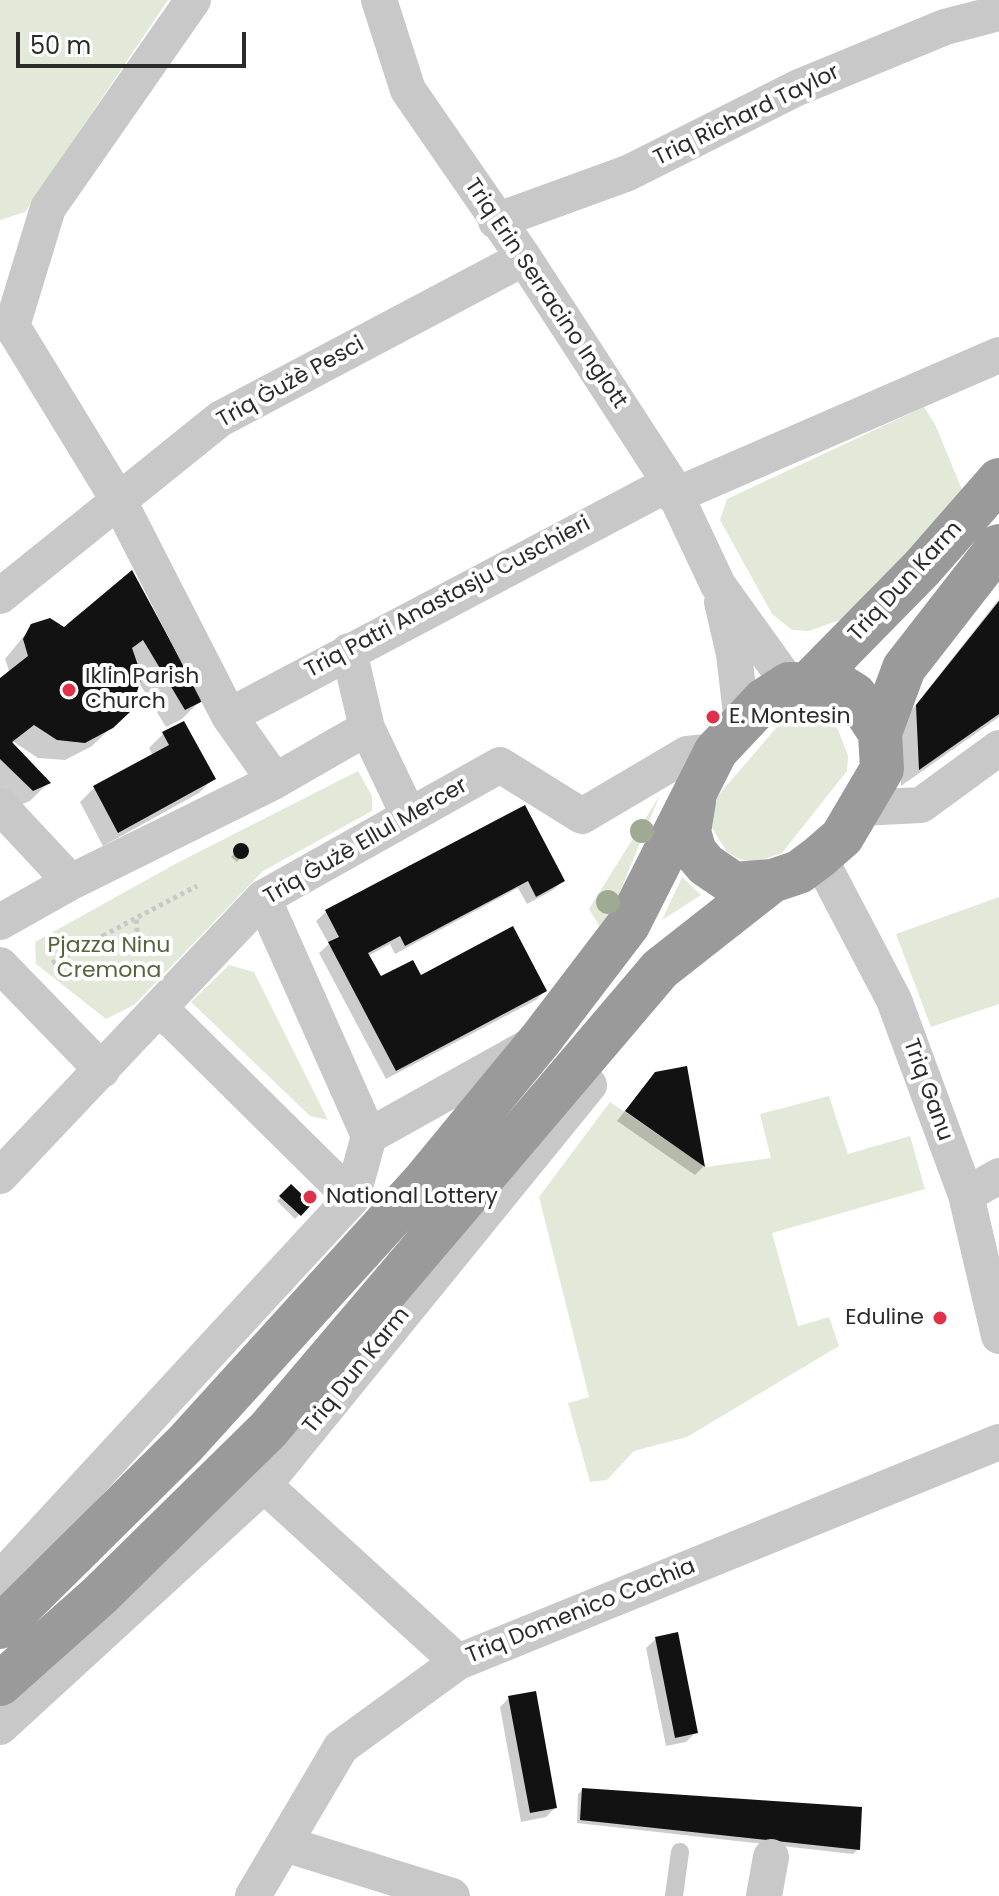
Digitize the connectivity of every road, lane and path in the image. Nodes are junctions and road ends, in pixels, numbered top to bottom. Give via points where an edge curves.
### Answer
1 (193, 0) edge
2 (379, 0) edge
3 (999, 13) edge
4 (496, 221) junction
5 (524, 258) junction
6 (999, 355) edge
7 (999, 480) edge
8 (672, 490) junction
9 (119, 501) junction
10 (999, 546) edge
11 (718, 585) junction
12 (0, 596) edge
13 (349, 651) junction
14 (800, 683) junction
15 (229, 716) junction
16 (367, 728) junction
17 (880, 733) junction
18 (999, 748) edge
19 (718, 754) junction
20 (275, 781) junction
21 (0, 806) edge
22 (861, 808) junction
23 (409, 816) junction
24 (819, 857) junction
25 (772, 881) junction
26 (71, 882) junction
27 (197, 886) dead end
28 (263, 898) junction
29 (136, 918) junction
30 (0, 922) edge
31 (103, 936) junction
32 (52, 963) dead end
33 (0, 965) edge
34 (660, 969) junction
35 (158, 1010) junction
36 (541, 1039) junction
37 (102, 1070) junction
38 (369, 1136) junction
39 (0, 1176) edge
40 (999, 1176) edge
41 (966, 1195) junction
42 (352, 1198) junction
43 (999, 1336) edge
44 (999, 1442) edge
45 (264, 1485) junction
46 (0, 1579) edge
47 (0, 1627) edge
48 (458, 1662) junction
49 (0, 1684) edge
50 (0, 1727) edge
51 (285, 1844) junction
52 (680, 1852) dead end
53 (771, 1857) dead end
54 (253, 1896) edge
55 (452, 1896) edge
56 (674, 1896) edge
57 (764, 1896) edge

1 - 9 street via 48,208 12,326
2 - 4 street, Triq Erin Serracino Inglott via 408,90
3 - 4 street, Triq Richard Taylor via 945,27 797,88 628,173
4 - 5 street, Triq Erin Serracino Inglott
5 - 8 street, Triq Erin Serracino Inglott
5 - 9 street, Triq Ġużè Pesci via 220,419
6 - 8 street, Triq Patri Anastasju Cuschieri
7 - 14 highway, Triq Dun Karm via 922,568
8 - 11 street, Triq Erin Serracino Inglott
8 - 13 street, Triq Patri Anastasju Cuschieri
9 - 12 street, Triq Ġużè Pesci
9 - 15 street
10 - 17 highway, Triq Dun Karm via 904,668
11 - 14 street, Triq Erin Serracino Inglott
11 - 19 street, Triq Erin Serracino Inglott via 734,654
13 - 15 street, Triq Patri Anastasju Cuschieri
13 - 16 street
14 - 17 highway via 839,685 855,695
14 - 19 highway, Triq Dun Karm via 764,700
15 - 20 street
16 - 20 street
16 - 23 street
17 - 22 highway, Triq Dun Karm via 882,769
18 - 22 street via 921,805
19 - 23 street, Triq Ġużè Ellul Mercer via 687,754 582,816 500,765
19 - 25 highway, Triq Dun Karm via 689,832 695,852 734,884
19 - 36 highway, Triq Dun Karm via 628,925
20 - 26 street
21 - 26 street
22 - 24 highway, Triq Dun Karm via 842,837
23 - 28 street, Triq Ġużè Ellul Mercer
24 - 25 highway, Triq Dun Karm via 799,872
24 - 41 street, Triq Ganu via 894,1000
25 - 34 highway, Triq Dun Karm
26 - 30 street
27 - 29 path
28 - 35 street, Triq Ġużè Ellul Mercer
28 - 38 street
29 - 31 path
29 - 31 path via 132,943 114,947
31 - 32 path
33 - 37 street
34 - 45 street, Triq Dun Karm via 638,1025
34 - 49 highway, Triq Dun Karm via 268,1430 100,1595
35 - 37 street, Triq Ġużè Ellul Mercer
35 - 42 street
36 - 38 street, Triq Dun Karm
36 - 47 highway, Triq Dun Karm via 424,1181 185,1444
37 - 39 street, Triq Ġużè Ellul Mercer
38 - 42 street
40 - 41 street
41 - 43 street, Triq Ganu
42 - 46 street
44 - 48 street, Triq Domenico Cachia
45 - 48 street
45 - 50 street, Triq Dun Karm
48 - 51 street, Triq Domenico Cachia via 341,1747
51 - 54 street, Triq Domenico Cachia
51 - 55 street
52 - 56 lane
53 - 57 street

